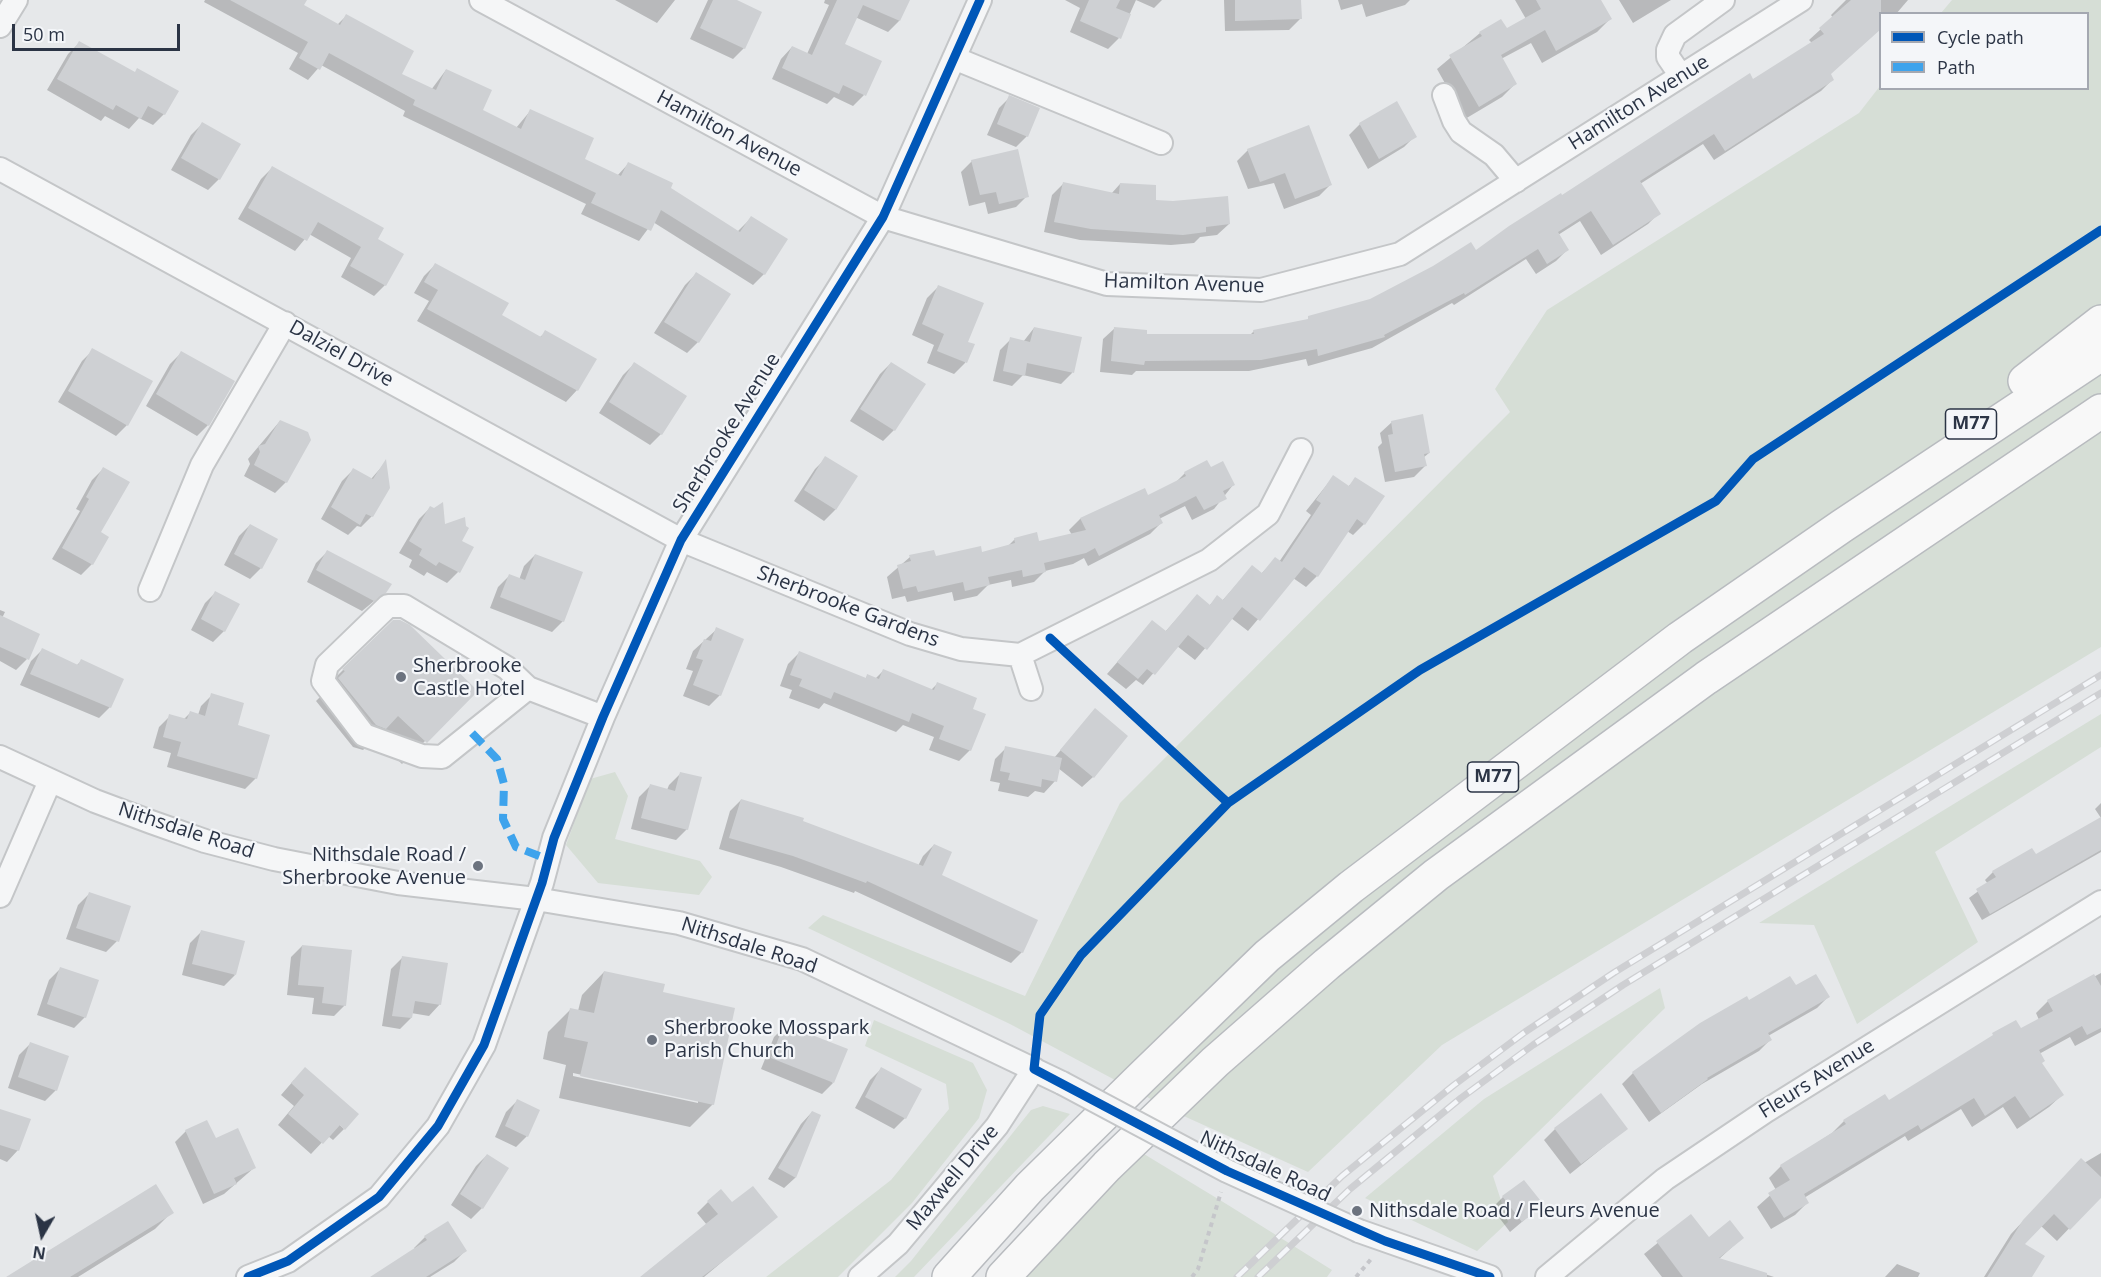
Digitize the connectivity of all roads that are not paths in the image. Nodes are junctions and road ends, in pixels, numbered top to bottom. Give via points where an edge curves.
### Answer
1 (16, 0) edge
2 (481, 0) edge
3 (980, 0) edge
4 (1723, 0) edge
5 (1801, 0) edge
6 (0, 26) edge
7 (954, 58) junction
8 (1681, 76) junction
9 (1444, 95) dead end
10 (1161, 143) dead end
11 (0, 169) edge
12 (1516, 181) junction
13 (883, 217) junction
14 (2101, 322) edge
15 (285, 323) junction
16 (2101, 354) edge
17 (2101, 411) edge
18 (2101, 435) edge
19 (1301, 450) dead end
20 (1842, 526) junction
21 (681, 540) junction
22 (150, 590) dead end
23 (1020, 655) junction
24 (528, 688) junction
25 (1031, 688) dead end
26 (603, 717) junction
27 (0, 757) edge
28 (50, 781) junction
29 (1436, 875) junction
30 (0, 896) edge
31 (536, 899) junction
32 (2101, 902) edge
33 (1034, 1069) junction
34 (248, 1277) edge
35 (860, 1277) edge
36 (949, 1277) edge
37 (1003, 1277) edge
38 (1490, 1277) edge
39 (1547, 1277) edge

1 - 6 street
2 - 13 street, Hamilton Avenue
3 - 7 street, Sherbrooke Avenue
4 - 8 street via 1675,35 1668,57
5 - 8 street, Hamilton Avenue
7 - 10 street
7 - 13 street, Sherbrooke Avenue
8 - 12 street, Hamilton Avenue
9 - 12 street via 1461,132 1494,155
11 - 15 street, Dalziel Drive
12 - 13 street, Hamilton Avenue via 1400,254 1261,290 1107,284
13 - 21 street, Sherbrooke Avenue
14 - 20 highway, M77
15 - 21 street, Dalziel Drive
15 - 22 street via 202,465
16 - 20 highway, M77
17 - 29 highway, M77 via 1706,678
18 - 29 highway, M77
19 - 23 street via 1268,514 1209,560
20 - 36 highway, M77 via 1680,638 1492,778 1267,956 1030,1187
21 - 23 street, Sherbrooke Gardens via 910,634 961,650
21 - 26 street, Sherbrooke Avenue
23 - 25 street
24 - 24 street via 442,757 422,756 364,735 323,681 327,665 388,606 404,606 507,668
24 - 26 street
26 - 31 street, Sherbrooke Avenue via 554,838
27 - 28 street, Nithsdale Road
28 - 30 street
28 - 31 street, Nithsdale Road via 194,837 273,859 398,883
29 - 37 highway, M77 via 1215,1062 1107,1166
31 - 33 street, Nithsdale Road via 680,923 801,959
31 - 34 street, Sherbrooke Avenue via 484,1045 438,1126 379,1197 288,1261
32 - 39 street, Fleurs Avenue via 1665,1179
33 - 35 street, Maxwell Drive via 996,1126 906,1235
33 - 38 street, Nithsdale Road, bridge via 1227,1171 1359,1231

